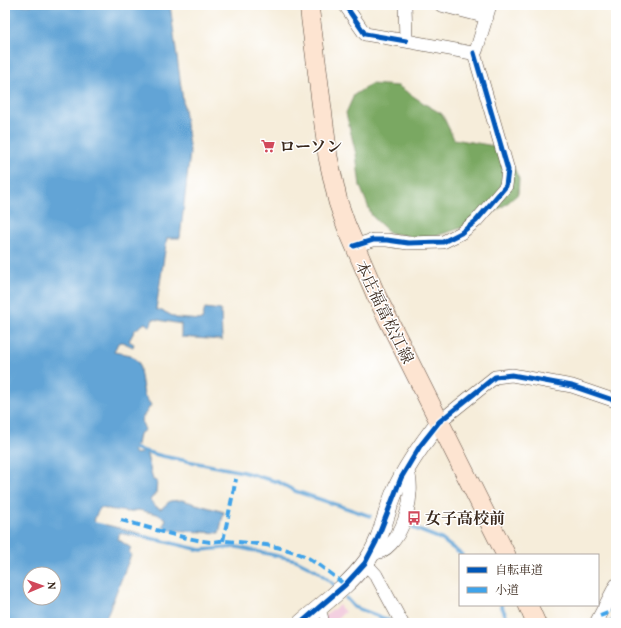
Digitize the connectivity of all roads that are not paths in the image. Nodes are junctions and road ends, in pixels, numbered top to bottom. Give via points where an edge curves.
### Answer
1 (309, 5) edge
2 (345, 5) edge
3 (405, 5) edge
4 (442, 5) edge
5 (488, 11) edge
6 (406, 41) junction
7 (474, 53) junction
8 (354, 246) junction
9 (616, 401) edge
10 (439, 422) junction
11 (505, 554) edge
12 (368, 558) junction
13 (616, 585) edge
14 (528, 606) edge
15 (321, 615) edge
16 (301, 623) edge
17 (402, 623) edge
18 (536, 623) edge
19 (596, 623) edge

1 - 8 main road, 本庄福富松江線 via 328,157 338,202
2 - 6 street via 365,34
3 - 6 street
4 - 5 street
5 - 7 street
6 - 7 street
7 - 8 street via 508,170 506,186 476,222 444,242 408,243 373,240
8 - 10 main road, 本庄福富松江線
9 - 10 street via 572,386 512,375 495,378
10 - 11 main road, 本庄福富松江線
10 - 12 street via 406,468
12 - 15 street
12 - 17 street
13 - 19 street
14 - 18 main road
15 - 16 street

